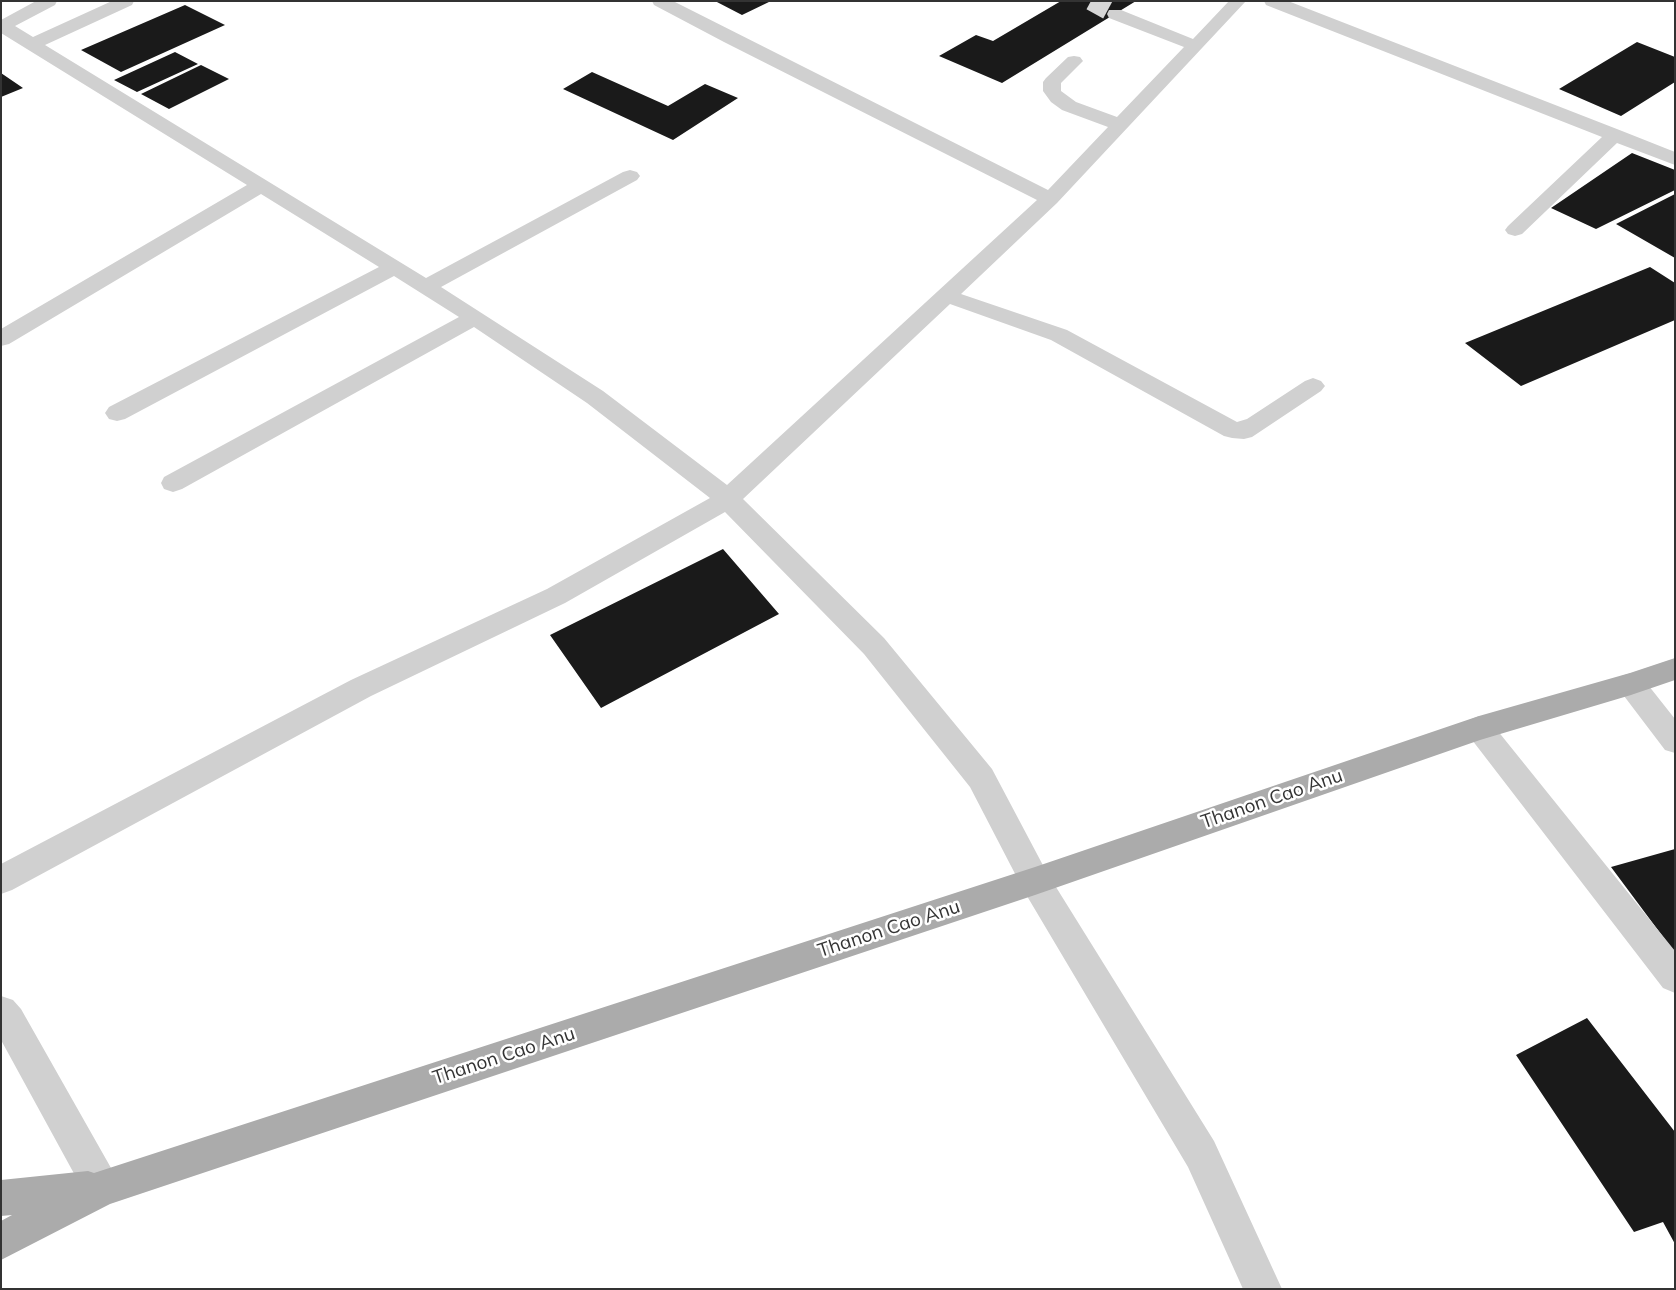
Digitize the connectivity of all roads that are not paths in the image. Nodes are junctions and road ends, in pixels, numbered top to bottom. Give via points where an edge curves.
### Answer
1 (49, 1) edge
2 (126, 1) edge
3 (660, 1) edge
4 (1238, 1) edge
5 (1272, 1) edge
6 (1116, 14) tunnel mouth
7 (2, 26) edge
8 (32, 44) junction
9 (1196, 46) junction
10 (1074, 61) dead end
11 (1121, 125) junction
12 (1615, 135) junction
13 (1675, 159) edge
14 (630, 176) dead end
15 (262, 185) junction
16 (1050, 199) junction
17 (1515, 230) dead end
18 (396, 267) junction
19 (427, 286) junction
20 (947, 296) junction
21 (475, 317) junction
22 (1, 339) edge
23 (1312, 386) dead end
24 (117, 413) dead end
25 (173, 483) dead end
26 (728, 499) junction
27 (1675, 669) edge
28 (1631, 684) junction
29 (1479, 728) junction
30 (1675, 741) edge
31 (1, 880) edge
32 (1035, 881) junction
33 (1675, 977) edge
34 (1, 1012) edge
35 (102, 1188) junction
36 (1, 1198) edge
37 (1, 1241) edge
38 (1263, 1289) edge

1 - 7 street
2 - 8 street
3 - 16 street
4 - 9 street
5 - 12 street
6 - 9 street
7 - 8 street
8 - 15 street
9 - 11 street
10 - 11 street via 1052,82 1052,91 1057,98
11 - 16 street
12 - 13 street
12 - 17 street
14 - 19 street
15 - 18 street
15 - 22 street
16 - 20 street
18 - 19 street
18 - 24 street
19 - 21 street
20 - 23 street via 1058,336 1232,430 1244,431 1255,425
20 - 26 street
21 - 25 street
21 - 26 street via 595,396
26 - 31 street via 556,596 361,688
26 - 32 street via 874,646 981,778
27 - 28 main road, Thanon Cao Anu
28 - 29 main road, Thanon Cao Anu
28 - 30 street
29 - 32 main road, Thanon Cao Anu
29 - 33 street
32 - 35 main road, Thanon Cao Anu
32 - 38 street via 1201,1154
34 - 35 street
35 - 36 main road, Thanon Cao Anu
35 - 37 main road, Thanon Cao Anu

